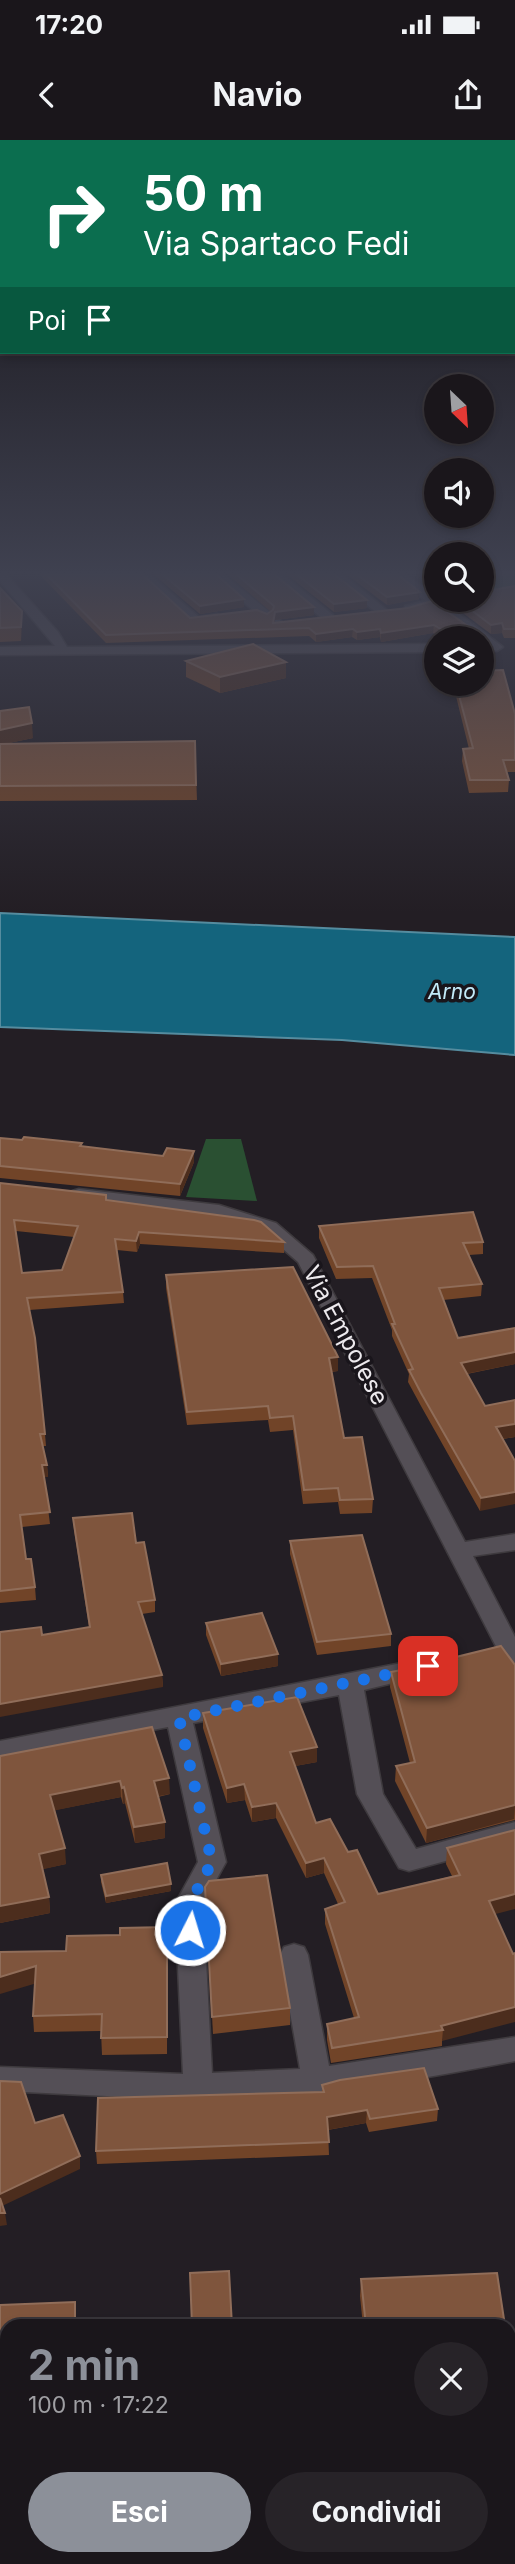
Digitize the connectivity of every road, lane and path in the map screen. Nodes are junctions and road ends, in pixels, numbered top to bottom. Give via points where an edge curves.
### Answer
1 (53, 1192) edge
2 (515, 1542) edge
3 (457, 1551) junction
4 (481, 1654) edge
5 (511, 1654) edge
6 (442, 1663) edge
7 (350, 1684) junction
8 (179, 1718) junction
9 (0, 1750) edge
10 (515, 1832) edge
11 (294, 1955) dead end
12 (515, 2049) edge
13 (0, 2079) edge
14 (317, 2079) junction
15 (198, 2087) junction

1 - 3 street, Via Empolese via 212,1209 269,1227 306,1259
2 - 3 street
3 - 5 street, Via Empolese
4 - 5 street
6 - 7 street
7 - 8 street
7 - 10 street via 370,1794 409,1861
8 - 9 street
8 - 15 street via 212,1862 189,1905
11 - 14 street
12 - 14 street
13 - 15 street
14 - 15 street

